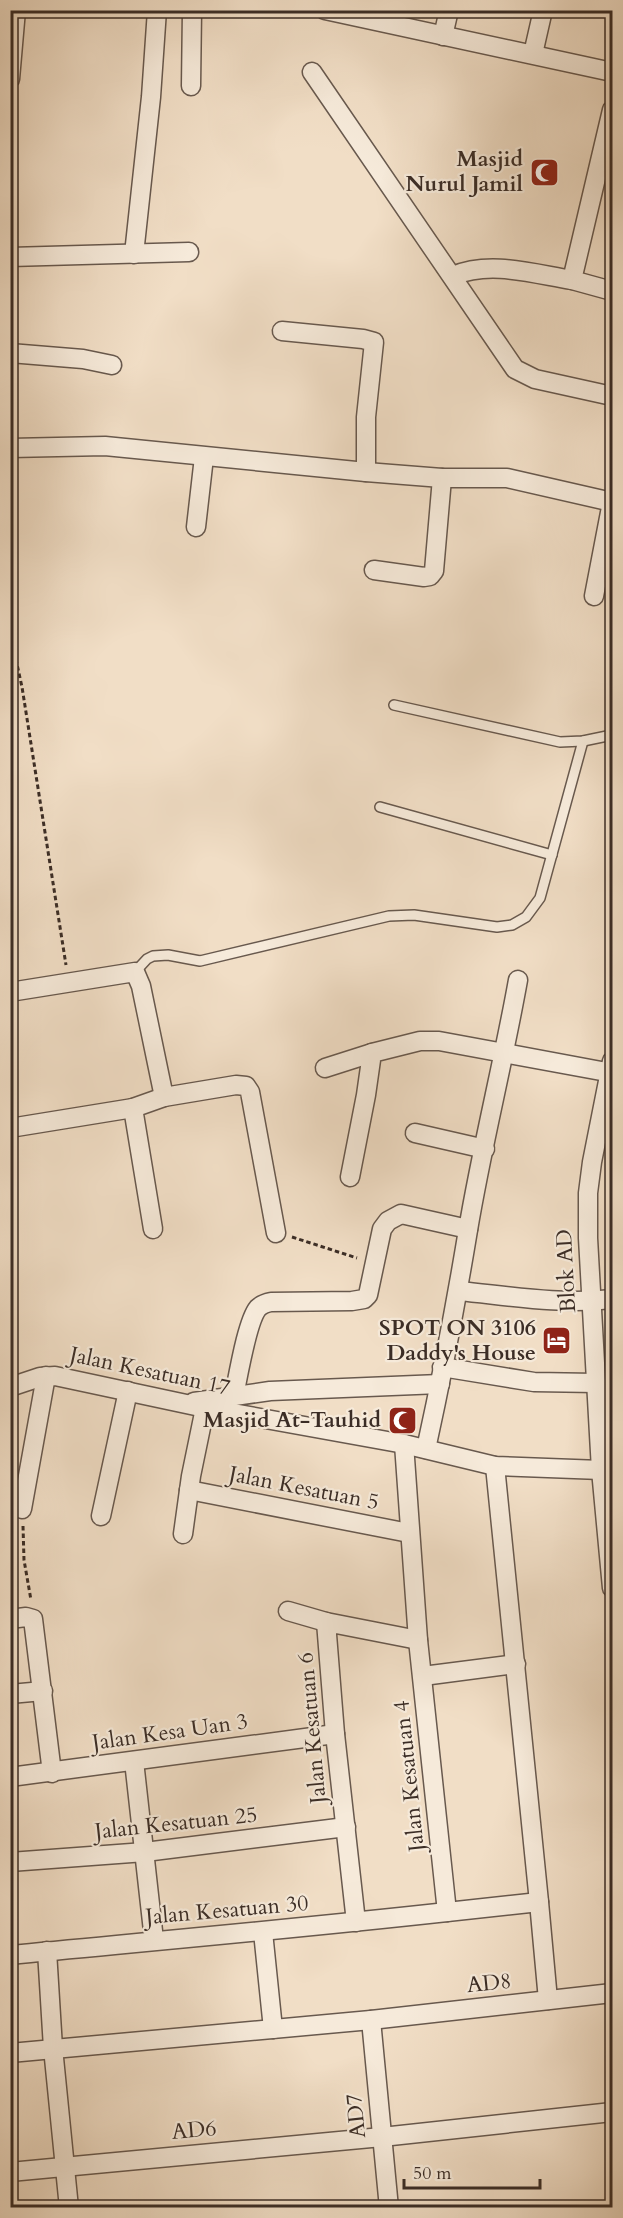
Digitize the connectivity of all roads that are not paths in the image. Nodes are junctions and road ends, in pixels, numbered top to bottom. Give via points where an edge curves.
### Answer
1 (157, 10) edge
2 (192, 10) edge
3 (325, 10) edge
4 (449, 10) edge
5 (543, 10) edge
6 (15, 19) edge
7 (443, 36) junction
8 (533, 54) junction
9 (312, 72) dead end
10 (612, 72) edge
11 (10, 79) edge
12 (191, 86) dead end
13 (612, 110) edge
14 (189, 252) dead end
15 (134, 254) junction
16 (10, 257) edge
17 (453, 276) junction
18 (572, 280) junction
19 (612, 291) edge
20 (282, 331) dead end
21 (10, 353) edge
22 (112, 365) dead end
23 (612, 396) edge
24 (10, 448) edge
25 (204, 457) junction
26 (366, 472) junction
27 (442, 478) junction
28 (612, 502) edge
29 (196, 527) dead end
30 (374, 570) dead end
31 (594, 596) dead end
32 (393, 705) dead end
33 (612, 735) edge
34 (583, 741) junction
35 (380, 807) dead end
36 (552, 855) junction
37 (135, 972) junction
38 (518, 980) dead end
39 (10, 992) edge
40 (505, 1052) junction
41 (372, 1053) junction
42 (325, 1068) dead end
43 (612, 1069) edge
44 (164, 1097) junction
45 (133, 1108) junction
46 (10, 1128) edge
47 (415, 1133) dead end
48 (485, 1149) junction
49 (350, 1177) dead end
50 (153, 1229) dead end
51 (468, 1229) junction
52 (276, 1233) road end
53 (459, 1291) junction
54 (612, 1299) edge
55 (591, 1301) junction
56 (46, 1376) junction
57 (441, 1376) junction
58 (596, 1383) junction
59 (10, 1388) edge
60 (128, 1391) junction
61 (234, 1395) junction
62 (197, 1406) junction
63 (404, 1444) junction
64 (426, 1449) junction
65 (495, 1466) junction
66 (605, 1482) edge
67 (189, 1490) junction
68 (22, 1509) road end
69 (101, 1516) dead end
70 (409, 1533) junction
71 (183, 1534) dead end
72 (612, 1588) edge
73 (288, 1611) dead end
74 (10, 1619) edge
75 (326, 1622) junction
76 (418, 1640) junction
77 (516, 1664) junction
78 (423, 1676) junction
79 (43, 1691) junction
80 (10, 1695) edge
81 (335, 1734) junction
82 (134, 1761) junction
83 (52, 1773) junction
84 (10, 1777) edge
85 (346, 1827) junction
86 (145, 1852) junction
87 (10, 1862) edge
88 (539, 1902) junction
89 (447, 1912) junction
90 (356, 1922) junction
91 (263, 1932) junction
92 (154, 1940) junction
93 (47, 1951) junction
94 (10, 1955) edge
95 (612, 1993) edge
96 (548, 2000) junction
97 (371, 2020) junction
98 (273, 2029) junction
99 (53, 2048) junction
100 (10, 2053) edge
101 (612, 2112) edge
102 (382, 2137) junction
103 (64, 2166) junction
104 (10, 2172) edge
105 (69, 2208) edge
106 (389, 2208) edge

1 - 15 street
2 - 12 street
3 - 7 street
4 - 7 street
5 - 8 street
6 - 11 street
7 - 8 street
8 - 10 street
9 - 17 street
13 - 18 street
14 - 15 street
15 - 16 street
17 - 18 street via 490,268
17 - 23 street via 515,369 535,379
18 - 19 street
20 - 26 street via 374,342 366,417
21 - 22 street
24 - 25 street via 105,446
25 - 26 street
25 - 29 street
26 - 27 street
27 - 28 street via 507,478
27 - 30 street via 434,572 424,577
28 - 31 street
32 - 34 lane via 560,742
33 - 34 lane
34 - 36 lane
35 - 36 lane
36 - 37 lane via 540,898 526,917 512,926 414,915 388,916 200,961 153,956
37 - 39 street
37 - 44 street
38 - 40 street
40 - 41 street via 429,1040
40 - 43 street
40 - 48 street
41 - 42 street
41 - 49 street
43 - 55 street, Blok AD via 588,1193
44 - 45 street
44 - 52 street via 236,1084 246,1086
45 - 46 street
45 - 50 street
47 - 48 street
48 - 51 street
51 - 53 street
51 - 61 street via 401,1214 394,1216 382,1229 364,1299 271,1302 258,1308
53 - 55 street via 550,1301
53 - 57 street
54 - 55 street
55 - 58 street, Blok AD
56 - 59 street, Jalan Kesatuan 17
56 - 60 street, Jalan Kesatuan 17
56 - 68 street
57 - 58 street
57 - 61 street
57 - 64 street
58 - 66 street, Blok AD
60 - 62 street, Jalan Kesatuan 17
60 - 69 street
61 - 62 street
62 - 63 street, Jalan Kesatuan 17
62 - 67 street
63 - 64 street, Jalan Kesatuan 17
63 - 70 street, Jalan Kesatuan 4
64 - 65 street, Jalan Kesatuan 17
65 - 66 street, Jalan Kesatuan 17
65 - 77 street
66 - 72 street, Blok AD
67 - 70 street, Jalan Kesatuan 5
67 - 71 street
70 - 76 street, Jalan Kesatuan 4
73 - 75 street
74 - 79 street via 33,1619
75 - 76 street, Jalan Kesatuan 6
75 - 81 street, Jalan Kesatuan 6
76 - 78 street, Jalan Kesatuan 4
77 - 78 street
77 - 88 street
78 - 89 street, Jalan Kesatuan 4
79 - 80 street
79 - 83 street
81 - 82 street, Jalan Kesa Uan 3
81 - 85 street, Jalan Kesatuan 6
82 - 83 street, Jalan Kesa Uan 3
82 - 86 street
83 - 84 street, Jalan Kesa Uan 3
85 - 86 street, Jalan Kesatuan 25
85 - 90 street, Jalan Kesatuan 6
86 - 87 street, Jalan Kesatuan 25
86 - 92 street
88 - 89 street
88 - 96 street
89 - 90 street, Jalan Kesatuan 30
90 - 91 street, Jalan Kesatuan 30
91 - 92 street, Jalan Kesatuan 30
91 - 98 street
92 - 93 street, Jalan Kesatuan 30
93 - 94 street, Jalan Kesatuan 30
93 - 99 street
95 - 96 street, AD8
96 - 97 street, AD8
97 - 98 street, AD8
97 - 102 street, AD7
98 - 99 street, AD8
99 - 100 street, AD8
99 - 103 street
101 - 102 street, AD6
102 - 103 street, AD6
102 - 106 street, AD7
103 - 104 street, AD6
103 - 105 street

